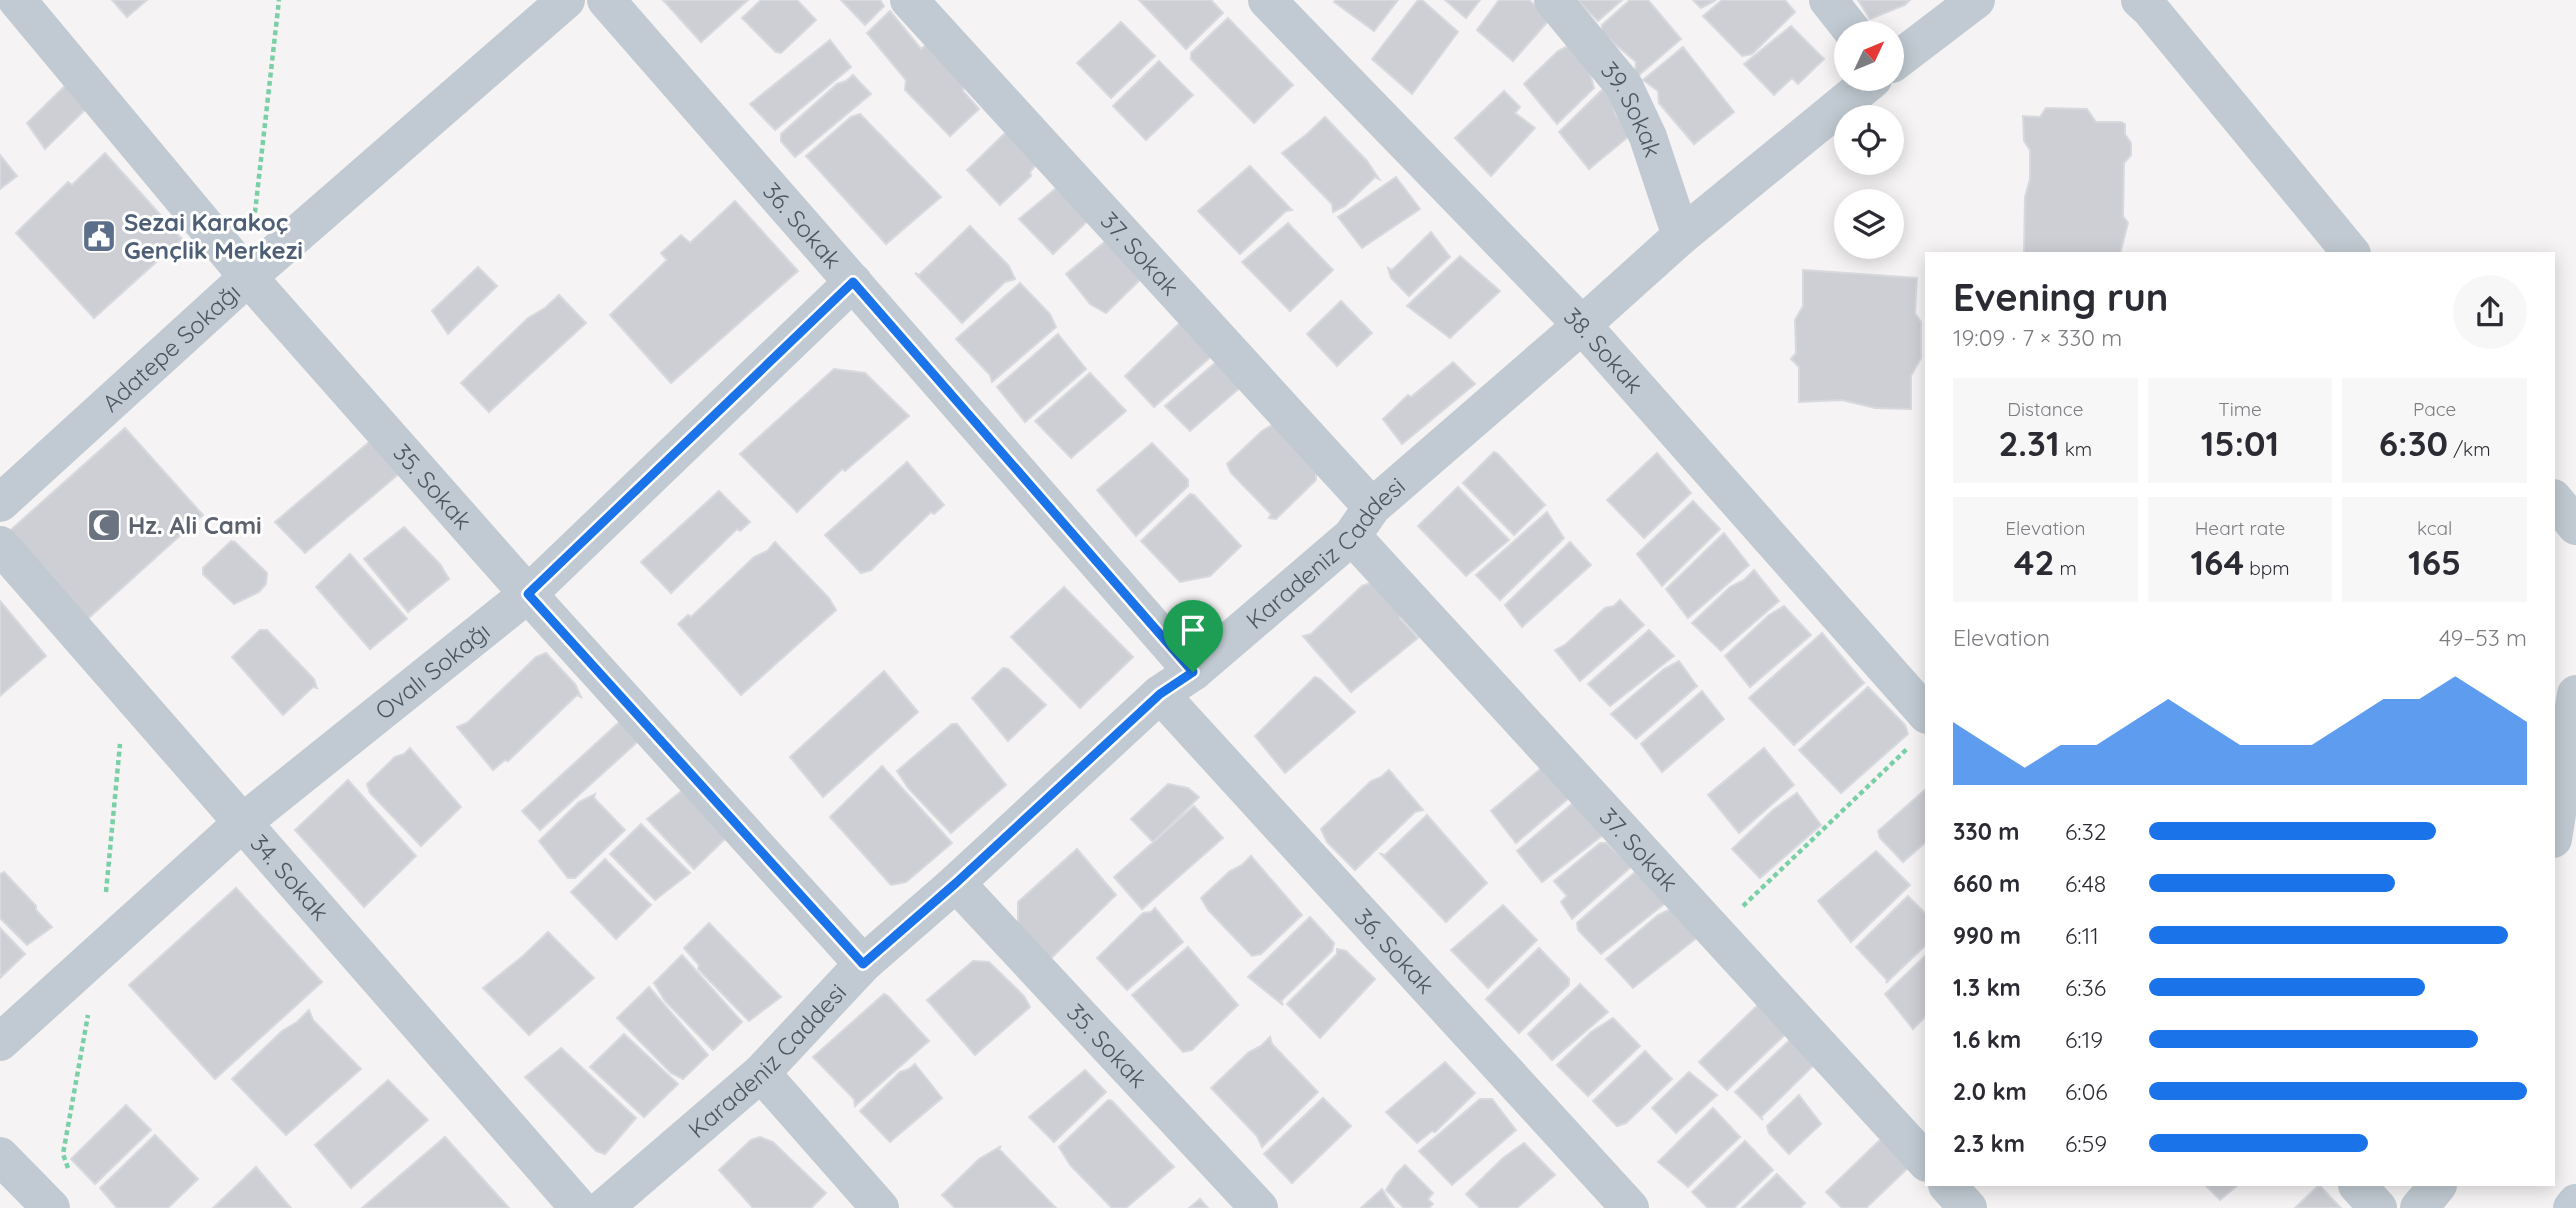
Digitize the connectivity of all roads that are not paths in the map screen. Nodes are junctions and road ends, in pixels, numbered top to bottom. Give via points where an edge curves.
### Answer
1 (17, 0) edge
2 (566, 0) edge
3 (606, 0) edge
4 (909, 0) edge
5 (1267, 0) edge
6 (1553, 0) edge
7 (1828, 0) edge
8 (1976, 0) edge
9 (2147, 3) edge
10 (1845, 21) edge
11 (1904, 55) edge
12 (1858, 91) edge
13 (1681, 236) junction
14 (2350, 252) edge
15 (248, 277) junction
16 (853, 282) junction
17 (1582, 325) junction
18 (2555, 500) edge
19 (0, 503) edge
20 (1362, 522) junction
21 (2576, 526) edge
22 (0, 545) edge
23 (528, 594) junction
24 (1193, 672) junction
25 (1160, 694) junction
26 (2576, 694) edge
27 (1922, 727) edge
28 (242, 823) junction
29 (2555, 826) edge
30 (956, 883) junction
31 (863, 964) junction
32 (0, 1042) edge
33 (761, 1073) junction
34 (0, 1156) edge
35 (1925, 1161) edge
36 (1948, 1186) edge
37 (2358, 1186) edge
38 (2437, 1186) edge
39 (2576, 1203) edge
40 (51, 1208) edge
41 (579, 1208) edge
42 (604, 1208) edge
43 (880, 1208) edge
44 (1259, 1208) edge
45 (1630, 1208) edge
46 (1968, 1208) edge
47 (2378, 1208) edge
48 (2419, 1208) edge
49 (2572, 1208) edge

1 - 15 street, 35. Sokak
2 - 15 street, Adatepe Sokağı
3 - 16 street, 36. Sokak
4 - 20 street, 37. Sokak
5 - 17 street, 38. Sokak
6 - 13 street, 39. Sokak via 1625,86 1648,137
7 - 10 street
8 - 11 street
9 - 14 street
12 - 13 street, Karadeniz Caddesi
13 - 17 street, Karadeniz Caddesi
15 - 19 street, Adatepe Sokağı
15 - 23 street, 35. Sokak
16 - 23 street, Ovalı Sokağı
16 - 24 street, 36. Sokak
17 - 20 street, Karadeniz Caddesi
17 - 27 street, 38. Sokak
18 - 21 street
20 - 24 street, Karadeniz Caddesi
20 - 35 street, 37. Sokak via 1717,931
22 - 28 street, 34. Sokak
23 - 28 street, Ovalı Sokağı
23 - 31 street, 35. Sokak
24 - 25 street, Karadeniz Caddesi
25 - 30 street, Karadeniz Caddesi
25 - 45 street, 36. Sokak
26 - 29 street
28 - 32 street, Ovalı Sokağı
28 - 41 street, 34. Sokak
30 - 31 street, Karadeniz Caddesi
30 - 44 street, 35. Sokak
31 - 33 street, Karadeniz Caddesi
33 - 42 street, Karadeniz Caddesi
33 - 43 street
34 - 40 street
36 - 46 street
37 - 47 street
38 - 48 street
39 - 49 street

